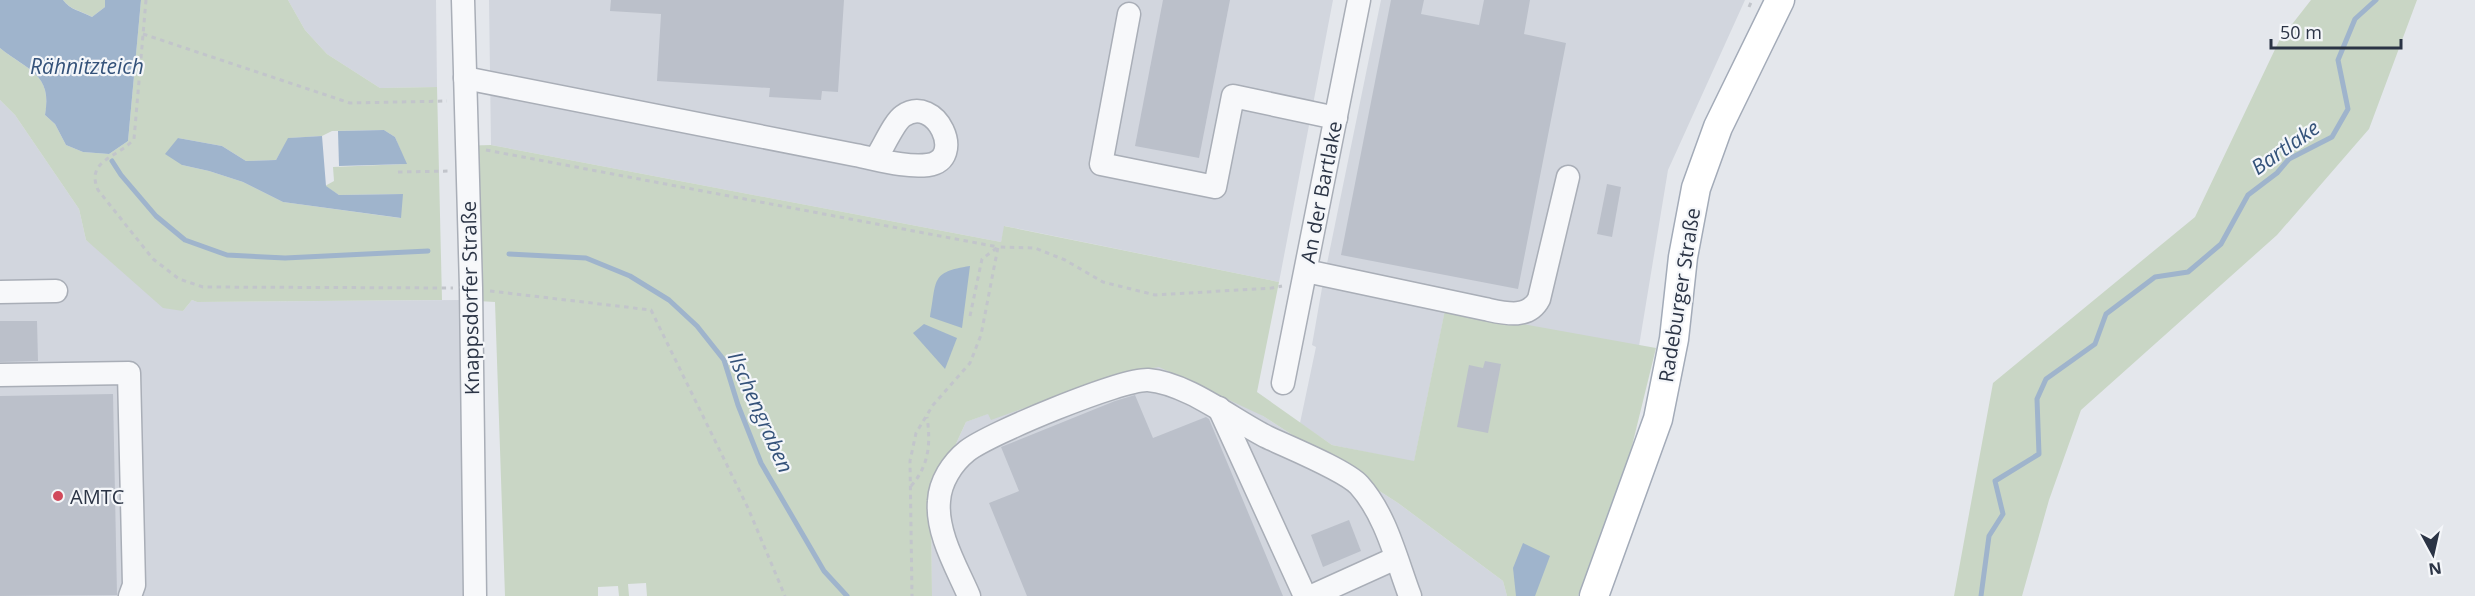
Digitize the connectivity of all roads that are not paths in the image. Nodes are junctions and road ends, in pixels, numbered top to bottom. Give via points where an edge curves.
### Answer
1 (463, 0) edge
2 (1359, 0) edge
3 (1780, 0) edge
4 (1129, 14) dead end
5 (465, 89) junction
6 (1336, 118) junction
7 (876, 158) dead end
8 (1568, 177) dead end
9 (1305, 276) junction
10 (56, 291) dead end
11 (0, 292) edge
12 (0, 375) edge
13 (1283, 383) dead end
14 (1219, 408) junction
15 (1396, 558) junction
16 (130, 596) edge
17 (475, 596) edge
18 (969, 596) edge
19 (1305, 596) edge
20 (1312, 596) edge
21 (1410, 596) edge
22 (1594, 596) edge

1 - 5 street, Knappsdorfer Straße
2 - 6 street, An der Bartlake
3 - 22 main road, Radeburger Straße via 1718,127 1696,188 1658,419
4 - 6 street via 1101,164 1215,187 1233,96
5 - 7 street
5 - 17 street, Knappsdorfer Straße
6 - 9 street, An der Bartlake
8 - 9 street via 1539,299 1522,312 1502,312
9 - 13 street, An der Bartlake
10 - 11 street
12 - 16 street via 129,373 134,585
14 - 15 street via 1358,483 1376,506
14 - 18 street via 1174,387 1148,380 1124,383 1001,432 967,451 948,471 938,502 941,529
14 - 19 street
15 - 20 street
15 - 21 street

